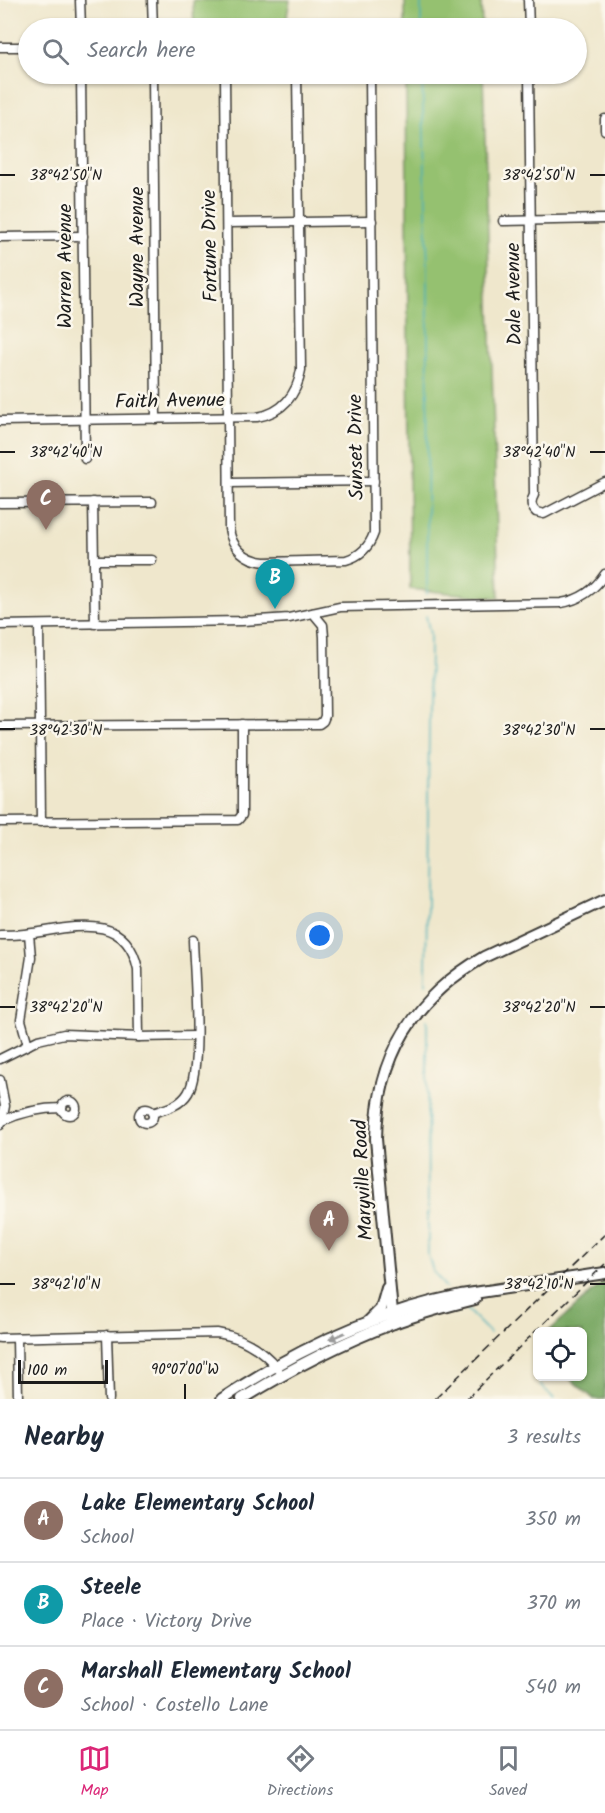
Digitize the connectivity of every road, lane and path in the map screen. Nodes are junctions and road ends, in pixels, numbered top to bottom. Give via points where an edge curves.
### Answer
1 (80, 0) edge
2 (152, 0) edge
3 (528, 0) edge
4 (81, 18) edge
5 (153, 18) edge
6 (529, 18) edge
7 (18, 47) edge
8 (0, 48) edge
9 (81, 84) edge
10 (153, 84) edge
11 (225, 84) edge
12 (297, 84) edge
13 (370, 84) edge
14 (529, 84) edge
15 (605, 119) edge
16 (605, 130) edge
17 (605, 219) edge
18 (531, 220) junction
19 (372, 221) junction
20 (503, 221) dead end
21 (299, 222) junction
22 (227, 223) junction
23 (83, 236) junction
24 (0, 237) edge
25 (229, 418) junction
26 (156, 419) junction
27 (84, 420) junction
28 (0, 421) edge
29 (85, 459) dead end
30 (374, 481) junction
31 (605, 482) edge
32 (229, 483) junction
33 (93, 502) junction
34 (152, 502) dead end
35 (0, 503) edge
36 (94, 560) junction
37 (152, 560) dead end
38 (605, 574) edge
39 (313, 613) junction
40 (95, 624) junction
41 (0, 625) edge
42 (39, 625) junction
43 (242, 724) junction
44 (0, 726) edge
45 (40, 726) junction
46 (0, 822) edge
47 (41, 822) junction
48 (605, 900) edge
49 (29, 934) junction
50 (0, 935) edge
51 (193, 940) dead end
52 (196, 1036) junction
53 (139, 1037) junction
54 (28, 1045) junction
55 (0, 1059) edge
56 (0, 1080) edge
57 (62, 1108) dead end
58 (152, 1113) dead end
59 (1, 1123) edge
60 (605, 1273) edge
61 (389, 1279) junction
62 (513, 1288) junction
63 (420, 1305) junction
64 (392, 1319) junction
65 (363, 1325) junction
66 (108, 1335) junction
67 (0, 1338) edge
68 (17, 1338) junction
69 (279, 1371) junction
70 (18, 1399) edge
71 (109, 1399) edge
72 (222, 1399) edge
73 (242, 1399) edge

1 - 4 street
2 - 5 street
3 - 6 street
7 - 8 street
9 - 23 street, Warren Avenue
10 - 26 street, Wayne Avenue
11 - 22 street, Fortune Drive
12 - 21 street, Faith Avenue
13 - 19 street, Sunset Drive
14 - 18 street, Dale Avenue
15 - 16 street
17 - 18 street
18 - 20 street
18 - 31 street, Dale Avenue via 532,506 540,514 548,512
19 - 21 street
19 - 30 street, Sunset Drive
21 - 22 street
21 - 25 street, Faith Avenue via 301,370 296,388 281,408 267,416
22 - 25 street, Fortune Drive
23 - 24 street
23 - 27 street, Warren Avenue
25 - 26 street, Faith Avenue
25 - 32 street, Sunset Drive
26 - 27 street, Faith Avenue
27 - 28 street, Faith Avenue
27 - 29 street, Warren Avenue
30 - 32 street
30 - 32 street, Sunset Drive via 374,533 369,546 360,554 346,560 265,562 248,558 233,543 229,529
33 - 34 street
33 - 35 street
33 - 36 street
36 - 37 street
36 - 40 street
38 - 39 street via 587,594 561,603 350,606
39 - 40 street via 260,621
39 - 43 street via 324,630 323,721
40 - 42 street
41 - 42 street
42 - 45 street
43 - 45 street
43 - 47 street via 238,820
44 - 45 street
45 - 47 street
46 - 47 street
48 - 61 main road, Maryville Road via 468,966 428,999 404,1031 384,1076 376,1124
49 - 50 street
49 - 53 street via 87,926 111,931 124,941 138,969
49 - 54 street via 31,957 21,1020
51 - 52 street
52 - 53 street
52 - 58 street via 188,1093 172,1107
53 - 54 street via 64,1034
54 - 55 street
56 - 59 street via 5,1106
57 - 59 street via 38,1109
60 - 62 main road
61 - 63 main road via 395,1299
61 - 64 main road, Maryville Road
61 - 65 main road via 381,1309
62 - 63 main road
62 - 64 main road
63 - 64 main road
64 - 65 main road
64 - 69 main road
65 -> 69 main road via 323,1342
66 - 68 street
66 - 69 street via 228,1335 256,1348
66 - 71 street
67 - 68 street
68 - 70 street
69 - 72 main road
69 - 73 main road

